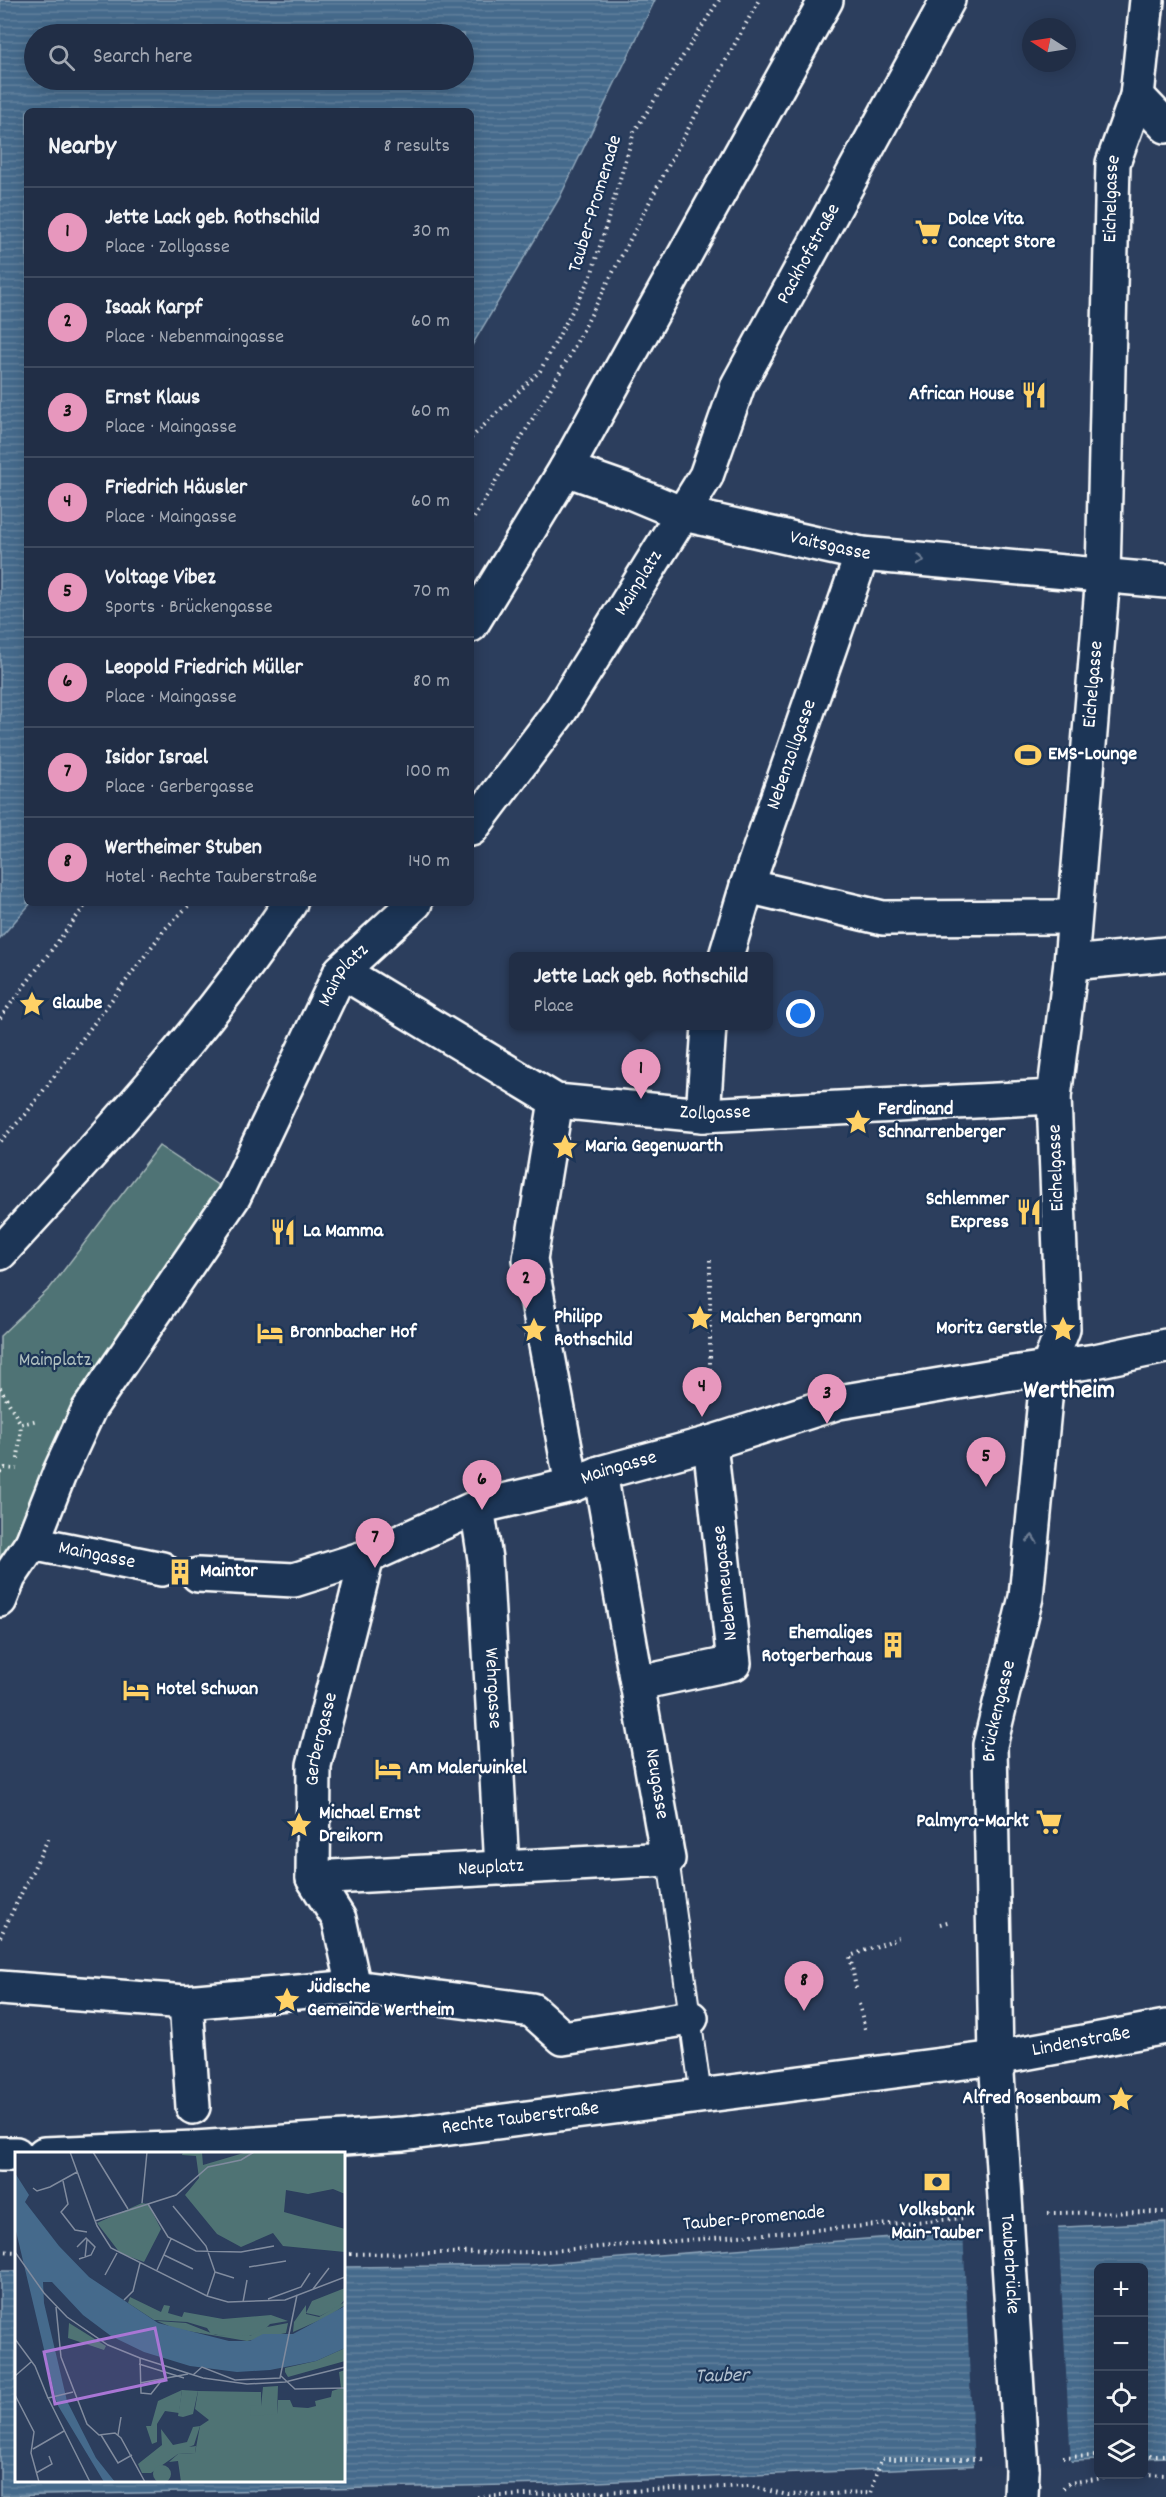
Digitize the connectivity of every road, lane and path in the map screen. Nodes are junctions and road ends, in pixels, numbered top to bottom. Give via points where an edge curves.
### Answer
1 (719, 0) edge
2 (759, 0) edge
3 (826, 0) edge
4 (948, 0) edge
5 (1147, 0) edge
6 (1137, 96) junction
7 (1166, 126) edge
8 (474, 435) edge
9 (566, 469) junction
10 (683, 514) junction
11 (474, 518) edge
12 (862, 554) junction
13 (1103, 575) junction
14 (1166, 582) edge
15 (474, 620) edge
16 (474, 825) edge
17 (747, 886) junction
18 (85, 906) edge
19 (188, 906) edge
20 (288, 906) edge
21 (412, 906) edge
22 (1074, 917) junction
23 (727, 952) edge
24 (1166, 954) edge
25 (1071, 963) junction
26 (341, 971) junction
27 (0, 1018) edge
28 (709, 1030) edge
29 (1054, 1097) junction
30 (556, 1101) junction
31 (703, 1115) junction
32 (0, 1141) edge
33 (0, 1253) edge
34 (710, 1260) dead end
35 (1166, 1346) edge
36 (1048, 1368) junction
37 (0, 1388) edge
38 (11, 1407) dead end
39 (21, 1424) dead end
40 (710, 1443) junction
41 (17, 1469) dead end
42 (586, 1479) junction
43 (477, 1507) junction
44 (32, 1543) junction
45 (367, 1557) junction
46 (162, 1569) dead end
47 (198, 1575) dead end
48 (0, 1599) edge
49 (639, 1683) junction
50 (50, 1835) dead end
51 (668, 1858) junction
52 (502, 1868) junction
53 (313, 1878) junction
54 (0, 1938) edge
55 (899, 1938) dead end
56 (354, 1987) junction
57 (0, 1988) edge
58 (856, 1988) dead end
59 (186, 2002) junction
60 (859, 2004) dead end
61 (691, 2018) junction
62 (1166, 2027) edge
63 (865, 2029) dead end
64 (996, 2058) junction
65 (701, 2096) junction
66 (193, 2107) dead end
67 (94, 2152) edge
68 (1166, 2212) edge
69 (1039, 2214) dead end
70 (968, 2218) dead end
71 (0, 2251) edge
72 (15, 2252) edge
73 (345, 2254) edge
74 (1166, 2455) edge
75 (1148, 2456) edge
76 (1063, 2457) dead end
77 (1094, 2457) edge
78 (991, 2459) dead end
79 (1148, 2475) edge
80 (1166, 2475) edge
81 (1100, 2479) edge
82 (1021, 2483) edge
83 (1056, 2493) dead end
84 (786, 2496) edge
85 (478, 2497) edge

1 - 8 path, Tauber-Promenade via 634,132 591,276 540,371
2 - 11 path via 569,357
3 - 9 street
4 - 10 street, Packhofstraße via 738,385 706,476
5 - 6 street, Eichelgasse
6 - 7 street
6 - 13 street, Eichelgasse via 1113,163
9 - 10 street, Vaitsgasse
9 - 15 street
10 - 12 street, Vaitsgasse
10 - 16 street, Mainplatz via 560,711
12 -> 13 street, Vaitsgasse
12 - 17 street, Nebenzollgasse
13 - 14 street, Vaitsgasse
13 - 22 street, Eichelgasse
17 - 22 street via 883,918
17 - 23 street, Nebenzollgasse
18 - 27 path
19 - 32 path via 165,928 25,1114
20 - 33 street via 254,958 148,1090
21 - 26 street, Mainplatz
22 - 25 street, Eichelgasse
24 - 25 street
25 - 29 street, Eichelgasse
26 - 30 street, Zollgasse
26 - 44 street, Mainplatz via 234,1196 89,1409
28 - 31 street
29 - 31 street, Zollgasse
29 - 36 street, Eichelgasse via 1064,1329
30 - 31 street, Zollgasse
30 - 42 street, Neugasse via 530,1259
34 - 40 path
35 - 36 street, Maingasse
36 - 40 street, Maingasse via 839,1402
64 -> 36 street, Brückengasse via 990,1745 1026,1597
37 - 38 path
39 - 41 path
40 - 42 street, Maingasse
40 - 49 street, Nebenneugasse via 734,1663
42 - 43 street, Maingasse
42 - 49 street, Neugasse
43 - 45 street, Maingasse
43 - 52 street, Wehrgasse via 485,1559
44 - 46 street, Maingasse
44 - 48 street, Mainplatz via 9,1577
45 - 47 street, Maingasse via 294,1580
45 - 53 street, Gerbergasse via 314,1765
49 - 51 street, Neugasse
50 - 54 path
51 - 52 street, Neuplatz
51 - 61 lane, Neugasse
52 - 53 street, Neuplatz
53 - 56 street via 339,1920
55 - 58 path via 850,1956
56 - 59 street
56 - 61 street via 532,2010 563,2038
57 - 59 street
59 - 66 street
60 - 63 path
61 - 65 lane, Neugasse
62 - 64 street, Lindenstraße
64 - 65 street, Rechte Tauberstraße
64 - 82 street, Tauberbrücke, bridge
65 - 67 street, Rechte Tauberstraße via 403,2133
68 - 69 path
70 - 73 path, Tauber-Promenade via 537,2252
71 - 72 path
74 - 75 path
76 - 77 path
78 - 84 path via 881,2459 871,2493
79 - 80 path
81 - 83 path via 1069,2483
84 - 85 path via 749,2486

